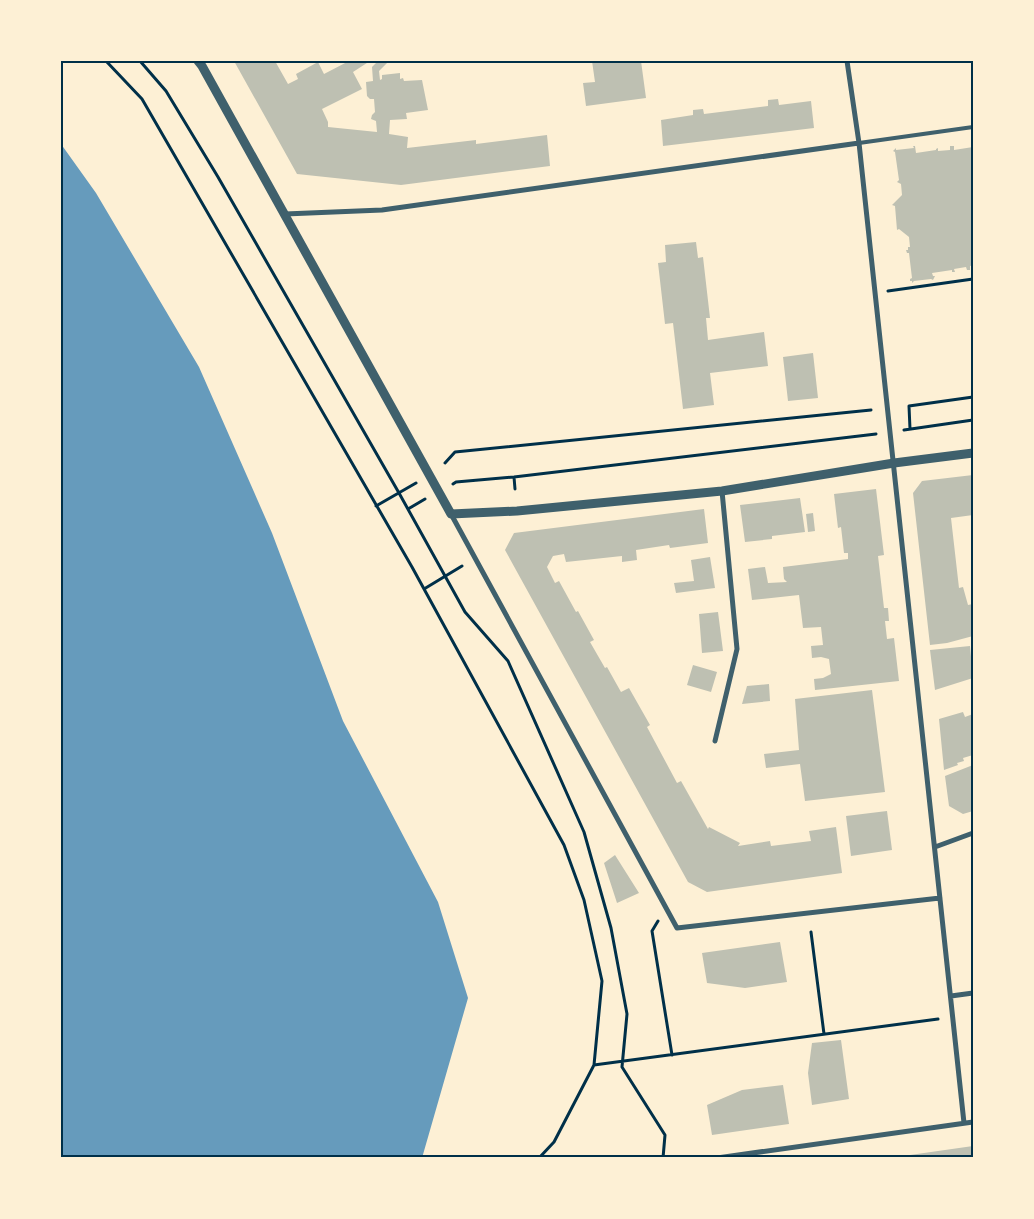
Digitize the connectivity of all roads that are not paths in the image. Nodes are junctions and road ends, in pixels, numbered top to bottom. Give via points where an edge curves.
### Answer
1 (198, 61) edge
2 (847, 61) edge
3 (973, 127) edge
4 (859, 143) junction
5 (284, 214) junction
6 (973, 452) edge
7 (894, 463) junction
8 (722, 491) junction
9 (451, 514) junction
10 (715, 741) dead end
11 (973, 833) edge
12 (934, 847) junction
13 (940, 898) junction
14 (973, 993) edge
15 (951, 996) junction
16 (973, 1122) edge
17 (964, 1123) junction
18 (718, 1158) edge

1 - 5 street
2 - 4 street
3 - 4 lane
4 - 5 street via 382,210
4 - 7 street
5 - 9 street
6 - 7 street
7 - 8 street
7 - 12 street
8 - 9 street via 517,511
8 - 10 street via 737,649
9 - 13 street via 677,928
11 - 12 street
12 - 13 street
13 - 15 street
14 - 15 street
15 - 17 street
16 - 17 street
17 - 18 street

